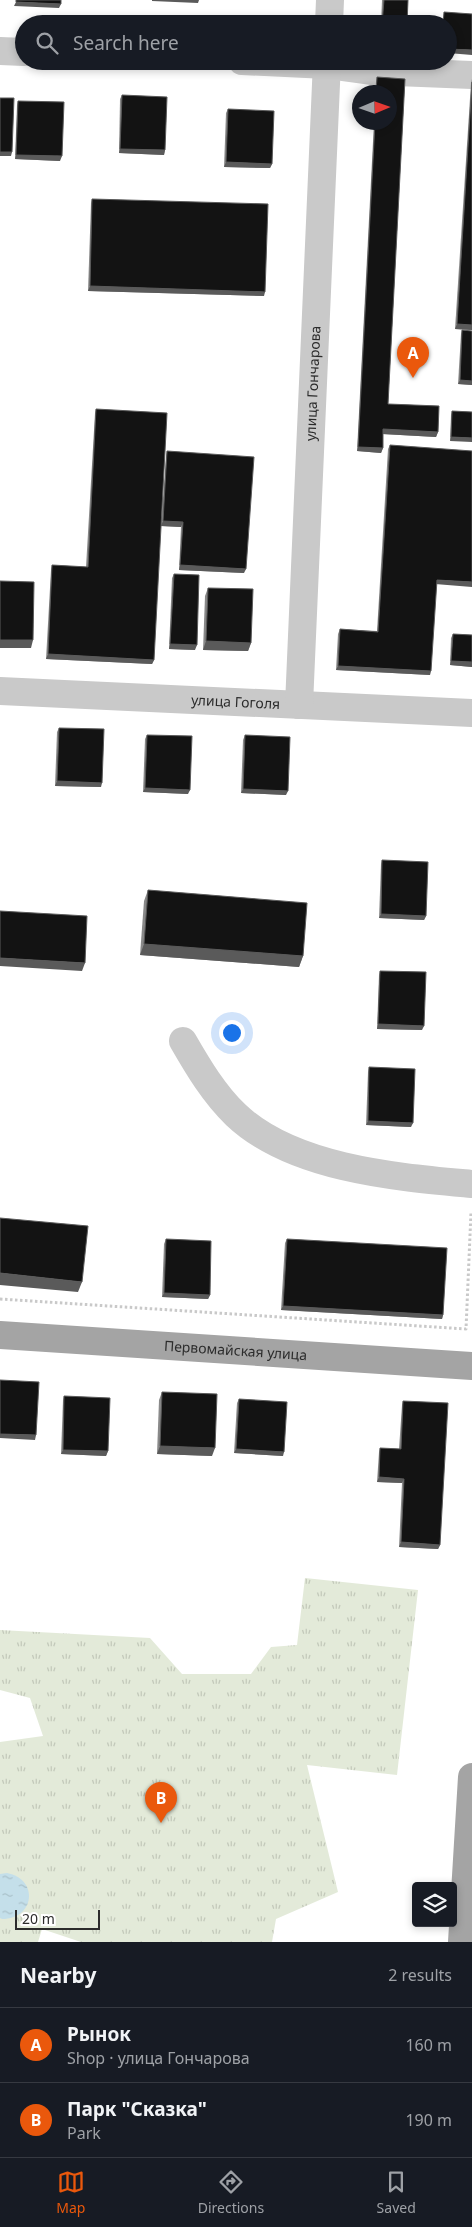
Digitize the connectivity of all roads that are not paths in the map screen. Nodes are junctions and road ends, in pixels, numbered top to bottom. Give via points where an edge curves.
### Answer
1 (330, 0) edge
2 (329, 15) edge
3 (0, 51) edge
4 (15, 52) edge
5 (327, 70) edge
6 (366, 70) edge
7 (472, 75) edge
8 (0, 691) edge
9 (299, 705) junction
10 (472, 713) edge
11 (183, 1041) dead end
12 (472, 1184) edge
13 (0, 1336) edge
14 (472, 1366) edge
15 (472, 1776) edge
16 (462, 1942) edge

1 - 2 street
3 - 4 street
5 - 9 street, улица Гончарова
6 - 7 street
8 - 9 street, улица Гоголя
9 - 10 street, улица Гоголя
11 - 12 street via 206,1079 236,1115 277,1144 330,1163 396,1177
13 - 14 main road, Первомайская улица
15 - 16 main road

